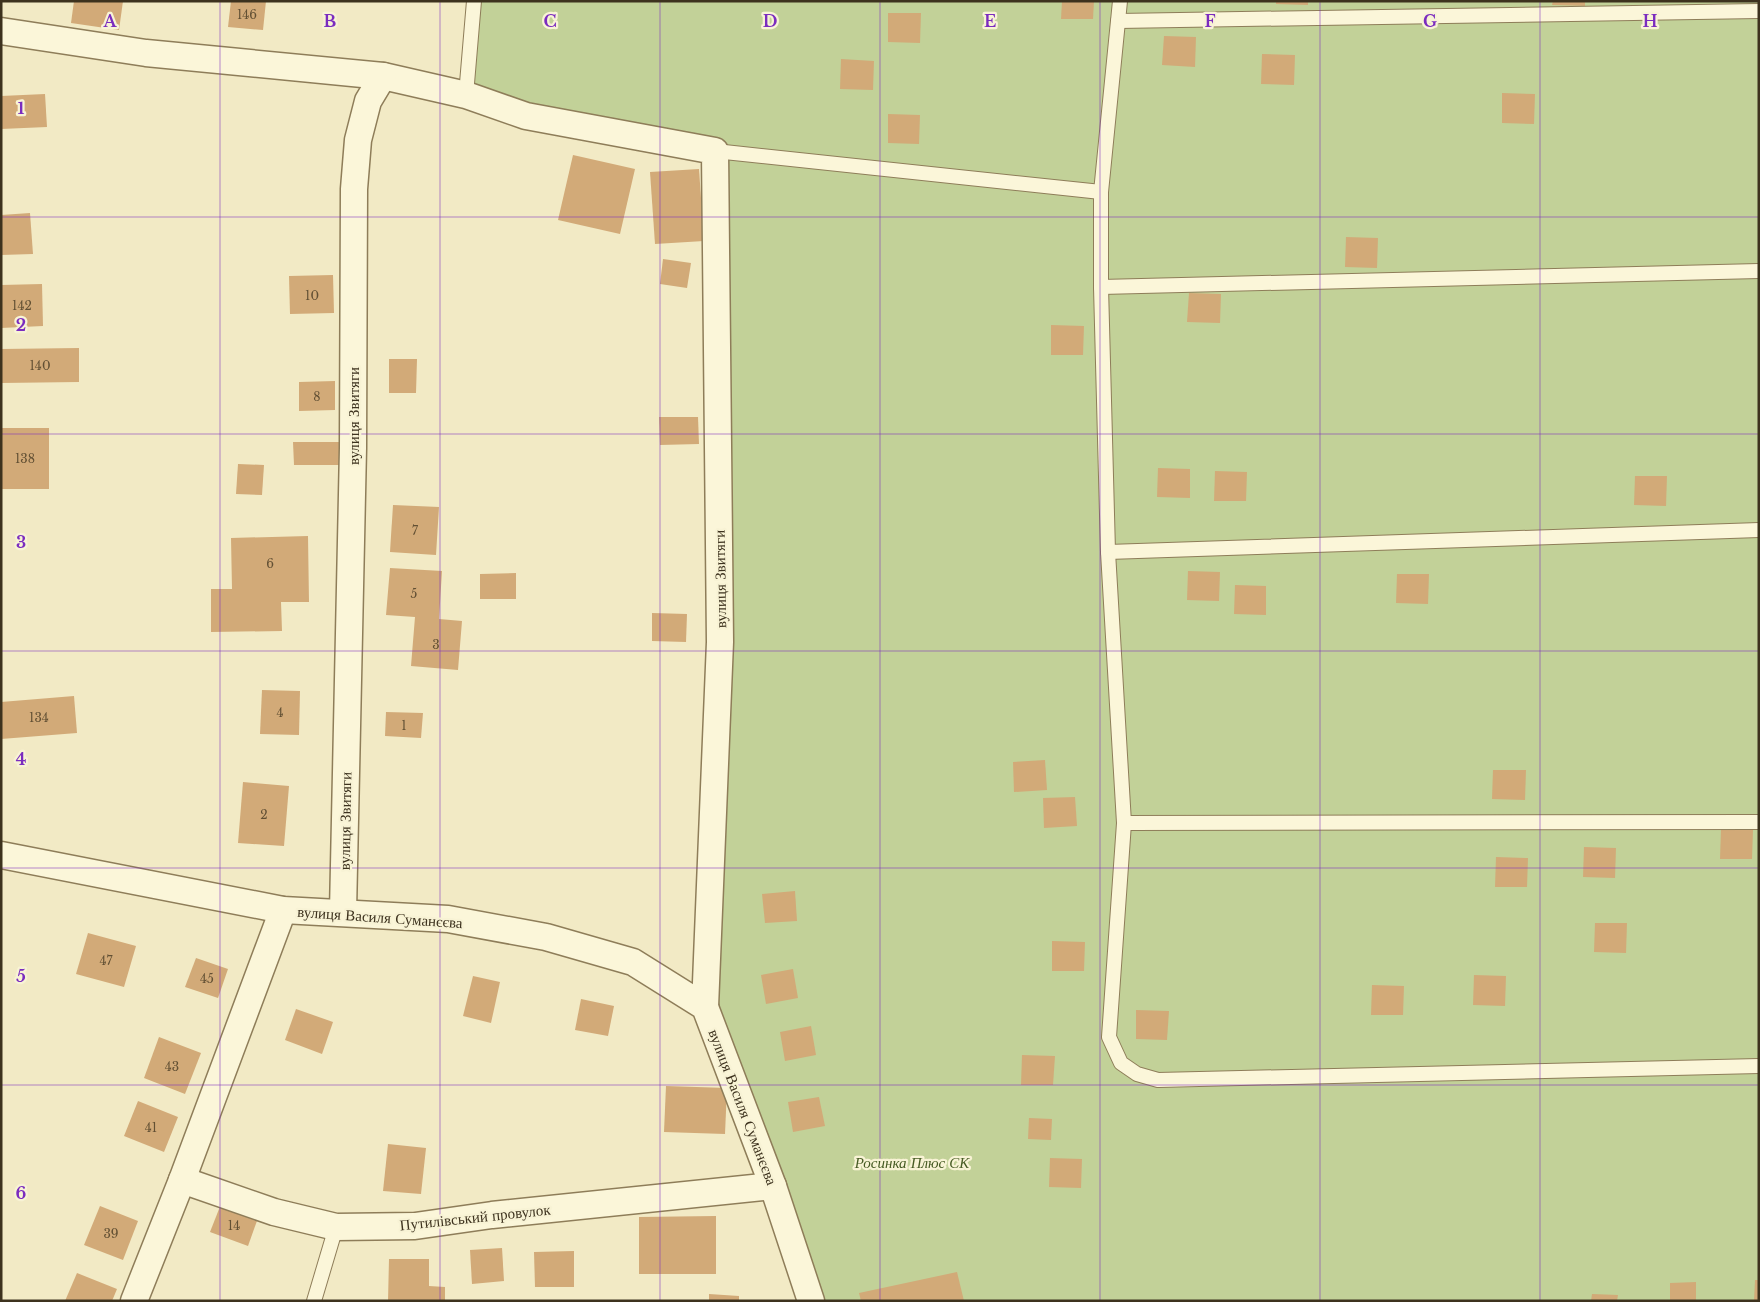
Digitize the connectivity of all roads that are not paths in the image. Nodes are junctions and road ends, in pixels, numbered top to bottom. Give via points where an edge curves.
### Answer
1 (474, 1) edge
2 (1120, 1) edge
3 (1759, 11) edge
4 (1118, 21) junction
5 (1, 31) edge
6 (383, 76) junction
7 (466, 95) junction
8 (715, 150) junction
9 (1101, 192) junction
10 (1759, 271) edge
11 (1101, 287) junction
12 (1759, 530) edge
13 (1108, 552) junction
14 (1124, 822) junction
15 (1759, 822) edge
16 (1, 855) edge
17 (283, 910) junction
18 (343, 912) junction
19 (706, 1007) junction
20 (1759, 1066) edge
21 (182, 1180) junction
22 (773, 1186) junction
23 (336, 1227) junction
24 (134, 1301) edge
25 (314, 1301) edge
26 (811, 1301) edge

1 - 7 lane
2 - 4 lane
3 - 4 lane
4 - 9 lane
5 - 6 street via 146,53
6 - 7 street
6 - 18 street, вулиця Звитяги via 368,101 358,140 354,189 354,448
7 - 8 street via 526,116
8 - 9 lane
8 - 19 street, вулиця Звитяги via 720,642
9 - 11 lane
10 - 11 lane
11 - 13 lane
12 - 13 lane
13 - 14 lane
14 - 15 lane
14 - 20 lane via 1109,1037 1121,1063 1137,1074 1158,1080
16 - 17 street, вулиця Василя Суманєєва
17 - 18 street, вулиця Василя Суманєєва
17 - 21 street
18 - 19 street, вулиця Василя Суманєєва via 448,919 546,938 633,962
19 - 22 street, вулиця Василя Суманєєва
21 - 23 street, Путилівський провулок via 274,1212
21 - 24 street
22 - 23 street, Путилівський провулок via 415,1226
22 - 26 street, вулиця Василя Суманєєва
23 - 25 lane

